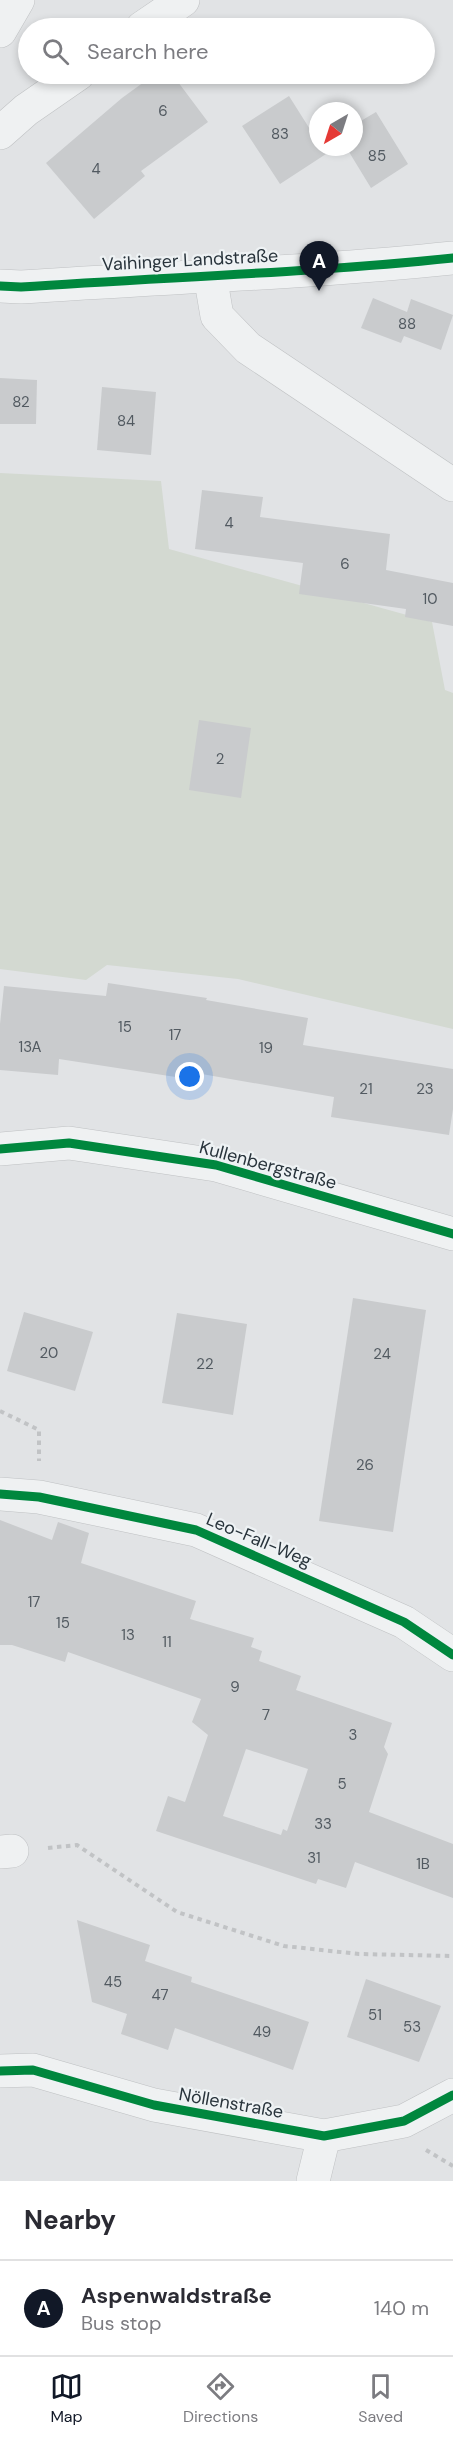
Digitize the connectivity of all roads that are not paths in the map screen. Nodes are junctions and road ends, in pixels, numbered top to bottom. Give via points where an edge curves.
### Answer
1 (18, 0) edge
2 (183, 0) edge
3 (157, 18) edge
4 (0, 31) edge
5 (64, 84) edge
6 (0, 133) edge
7 (453, 258) edge
8 (210, 275) junction
9 (0, 285) edge
10 (453, 485) edge
11 (0, 1149) edge
12 (453, 1234) edge
13 (0, 1494) edge
14 (453, 1655) edge
15 (0, 2071) edge
16 (453, 2095) edge
17 (324, 2136) junction
18 (312, 2181) edge

1 - 4 street
2 - 3 street
5 - 6 street
7 - 8 street, Vaihinger Landstraße
8 - 9 street, Vaihinger Landstraße
8 - 10 street via 217,316 248,348
11 - 12 street, Kullenbergstraße via 69,1143 216,1165
13 - 14 street, Leo-Fall-Weg via 39,1497 196,1530 404,1622
15 - 17 street, Nöllenstraße via 33,2070 154,2105
16 - 17 street, Nöllenstraße via 404,2121
17 - 18 street

